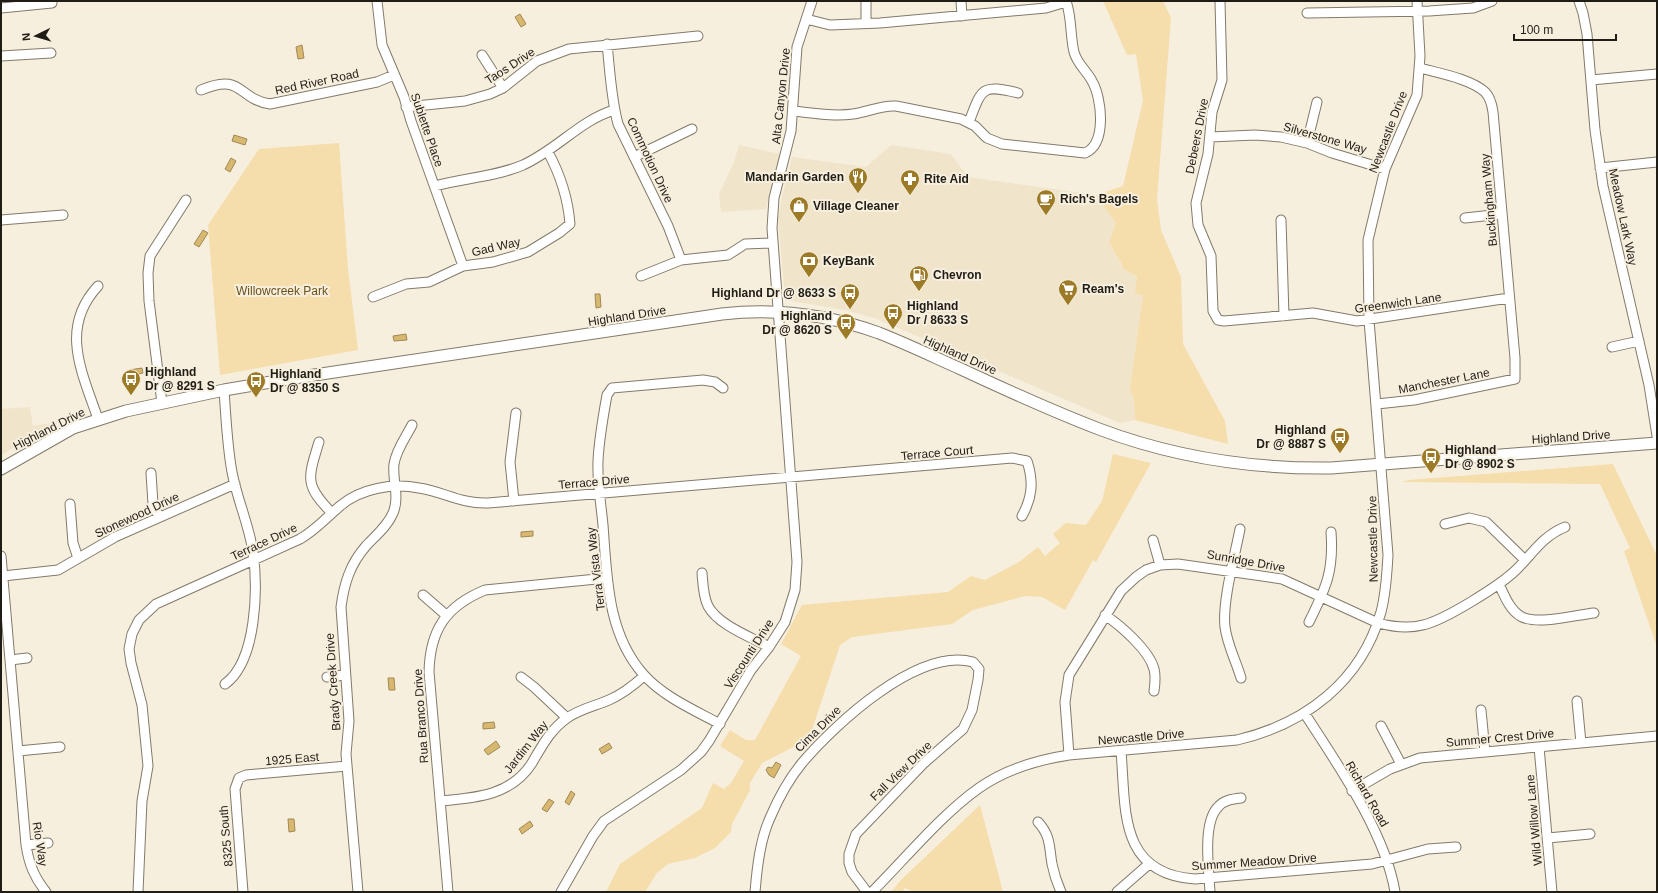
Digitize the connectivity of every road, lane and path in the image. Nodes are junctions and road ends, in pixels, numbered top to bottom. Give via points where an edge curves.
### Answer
1 (377, 1) edge
2 (812, 1) edge
3 (866, 1) edge
4 (961, 1) edge
5 (1220, 1) edge
6 (1417, 1) edge
7 (1492, 1) edge
8 (1578, 1) edge
9 (1066, 2) edge
10 (52, 3) dead end
11 (1, 8) edge
12 (1417, 11) junction
13 (1307, 13) dead end
14 (962, 16) junction
15 (806, 19) junction
16 (866, 23) junction
17 (698, 36) dead end
18 (608, 44) junction
19 (52, 53) dead end
20 (482, 55) dead end
21 (1, 56) edge
22 (1420, 68) junction
23 (1657, 74) edge
24 (394, 76) junction
25 (1591, 80) junction
26 (502, 88) junction
27 (201, 90) dead end
28 (1018, 93) dead end
29 (1317, 102) dead end
30 (406, 107) junction
31 (614, 110) junction
32 (793, 111) junction
33 (969, 122) junction
34 (692, 129) dead end
35 (1210, 137) junction
36 (1307, 143) junction
37 (548, 152) junction
38 (634, 157) junction
39 (1657, 162) edge
40 (1600, 168) junction
41 (1385, 169) junction
42 (435, 186) junction
43 (186, 200) dead end
44 (1502, 214) junction
45 (63, 215) dead end
46 (1466, 218) dead end
47 (1, 220) edge
48 (1281, 220) dead end
49 (772, 243) junction
50 (681, 260) junction
51 (463, 266) junction
52 (641, 276) dead end
53 (98, 286) dead end
54 (373, 297) dead end
55 (1510, 298) junction
56 (778, 313) junction
57 (1284, 316) junction
58 (1218, 320) joint
59 (1369, 320) junction
60 (1639, 341) junction
61 (1612, 347) dead end
62 (1515, 378) joint
63 (1653, 384) edge
64 (723, 388) dead end
65 (224, 390) junction
66 (162, 403) junction
67 (1377, 404) junction
68 (516, 413) dead end
69 (98, 419) junction
70 (412, 425) dead end
71 (1657, 436) edge
72 (319, 442) dead end
73 (1657, 443) edge
74 (1382, 465) junction
75 (1, 469) edge
76 (151, 473) dead end
77 (790, 476) junction
78 (235, 484) junction
79 (395, 486) junction
80 (600, 493) junction
81 (514, 501) junction
82 (70, 504) dead end
83 (332, 513) junction
84 (1022, 516) dead end
85 (159, 517) junction
86 (1445, 524) dead end
87 (1565, 527) dead end
88 (1240, 529) dead end
89 (1331, 532) dead end
90 (1153, 540) dead end
91 (1, 556) edge
92 (78, 558) junction
93 (254, 560) junction
94 (1525, 560) junction
95 (1160, 565) junction
96 (1232, 570) junction
97 (702, 573) dead end
98 (3, 576) junction
99 (607, 578) junction
100 (1499, 584) junction
101 (424, 595) dead end
102 (1322, 597) junction
103 (1594, 613) dead end
104 (446, 615) junction
105 (1105, 615) junction
106 (1309, 622) dead end
107 (1378, 623) junction
108 (769, 647) junction
109 (27, 658) dead end
110 (10, 660) junction
111 (977, 665) joint
112 (346, 675) junction
113 (644, 676) junction
114 (327, 677) dead end
115 (521, 677) dead end
116 (1241, 678) dead end
117 (225, 684) dead end
118 (1154, 691) dead end
119 (1577, 701) dead end
120 (1481, 710) dead end
121 (1305, 714) junction
122 (567, 718) junction
123 (720, 724) junction
124 (1381, 726) dead end
125 (1657, 736) edge
126 (1581, 743) junction
127 (60, 747) dead end
128 (1540, 747) junction
129 (18, 751) junction
130 (1121, 751) junction
131 (1485, 752) junction
132 (1069, 755) junction
133 (1400, 764) junction
134 (347, 766) junction
135 (239, 778) joint
136 (1352, 791) junction
137 (1241, 798) dead end
138 (440, 801) junction
139 (1038, 822) dead end
140 (1590, 834) dead end
141 (1548, 838) junction
142 (48, 843) dead end
143 (26, 846) junction
144 (1456, 847) dead end
145 (1387, 860) junction
146 (1149, 864) junction
147 (1209, 878) junction
148 (46, 892) edge
149 (138, 892) edge
150 (243, 892) edge
151 (358, 892) edge
152 (448, 892) edge
153 (561, 892) edge
154 (755, 892) edge
155 (866, 892) edge
156 (872, 892) edge
157 (1061, 892) edge
158 (1117, 892) edge
159 (1210, 892) edge
160 (1395, 892) edge
161 (1552, 892) edge

1 - 24 street, Sublette Place via 382,45
2 - 15 street, Alta Canyon Drive
3 - 16 street
4 - 14 street
5 - 35 street, Debeers Drive via 1222,80 1212,112
6 - 12 street, Newcastle Drive
7 - 12 street via 1473,8
8 - 25 street, Meadow Lark Way via 1585,23
9 - 14 street via 1046,8
9 - 33 street via 1074,54 1093,82 1099,103 1096,145 1091,150 1078,153 1002,144 987,138
10 - 11 street
12 - 13 street
12 - 22 street, Newcastle Drive
14 - 16 street
15 - 16 street via 830,25
15 - 32 street, Alta Canyon Drive via 797,47
17 - 18 street, Taos Drive
18 - 26 street, Taos Drive via 569,48 552,54 537,61
18 - 31 street, Commotion Drive
19 - 21 street
20 - 26 street
22 - 41 street, Newcastle Drive via 1416,95
22 - 44 street, Buckingham Way via 1474,85 1486,93 1493,112
23 - 25 street
24 - 27 street, Red River Road via 377,82 270,104 256,100 229,84 213,85
24 - 30 street, Sublette Place
25 - 40 street, Meadow Lark Way
26 - 30 street, Taos Drive via 465,102
28 - 33 street via 997,88 985,90 977,100
29 - 36 street
30 - 42 street, Sublette Place
31 - 37 street via 594,118
31 - 38 street, Commotion Drive via 625,141
32 - 33 street via 844,115 890,106
32 - 49 street, Alta Canyon Drive via 788,146 774,198
34 - 38 street
35 - 36 street, Silverstone Way via 1267,135
35 - 58 street, Debeers Drive via 1198,191 1196,214 1201,235 1211,256 1212,306
36 - 41 street, Silverstone Way
37 - 42 street via 503,172
37 - 51 street, Gad Way via 562,180 570,224 528,252 492,262
38 - 50 street, Commotion Drive via 668,226
39 - 40 street
40 - 60 street, Meadow Lark Way
41 - 59 street, Newcastle Drive via 1368,240
42 - 51 street, Sublette Place
43 - 66 street via 148,263 149,301
44 - 46 street
44 - 55 street, Buckingham Way
45 - 47 street
48 - 57 street
49 - 50 street via 745,244 728,255
49 - 56 street, Alta Canyon Drive
50 - 52 street
51 - 54 street, Gad Way via 428,282 406,284
53 - 69 street via 87,298 79,317 76,345 80,366
55 - 59 street, Greenwich Lane
55 - 62 street, Buckingham Way
56 - 65 main road, Highland Drive via 722,314
56 - 74 main road, Highland Drive via 825,318 877,333 1098,429 1149,445 1211,459 1276,467 1331,468
56 - 77 street, Viscounti Drive
57 - 58 street, Greenwich Lane
57 - 59 street, Greenwich Lane via 1313,314 1348,321
59 - 67 street, Newcastle Drive
60 - 61 street
60 - 63 street, Meadow Lark Way
62 - 67 street, Manchester Lane via 1414,400
63 - 71 street, Meadow Lark Way
64 - 80 street, Terra Vista Way via 715,382 703,380 612,388 607,395 599,450
65 - 66 main road, Highland Drive
65 - 78 street via 230,463
66 - 69 main road, Highland Drive
67 - 74 street, Newcastle Drive
68 - 81 street via 510,462
69 - 75 main road, Highland Drive via 61,434
70 - 79 street, Brady Creek Drive via 396,458
72 - 83 street via 311,470 312,487 316,497
73 - 74 main road, Highland Drive
74 - 107 street, Newcastle Drive via 1387,535 1387,582
76 - 85 street via 154,504
77 - 80 street, Terrace Drive
77 - 84 street, Terrace Court via 1020,459 1027,461 1032,489
77 - 108 street, Viscounti Drive via 797,577 785,622
78 - 85 street, Stonewood Drive
78 - 93 street
79 - 81 street, Terrace Drive via 424,489 467,502
79 - 83 street, Terrace Drive via 364,492
79 - 112 street, Brady Creek Drive via 391,519 358,556 347,577 343,592 341,621
80 - 81 street, Terrace Drive
80 - 99 street, Terra Vista Way
82 - 92 street via 73,542
83 - 93 street, Terrace Drive via 309,534
85 - 92 street, Stonewood Drive via 115,536
86 - 94 street via 1469,518 1486,522
87 - 94 street, Sunridge Drive via 1544,539
88 - 96 street
89 - 102 street via 1332,562
90 - 95 street
91 - 98 street, Rio Way
92 - 98 street, Stonewood Drive via 58,570
93 - 117 street via 252,629 239,670
93 - 149 street, Terrace Drive via 156,604 144,613 132,634 129,649 142,705 148,766 142,800
94 - 100 street, Sunridge Drive
95 - 96 street, Sunridge Drive via 1184,564
95 - 105 street, Sunridge Drive via 1146,570 1126,586
96 - 102 street, Sunridge Drive via 1282,579
96 - 116 street via 1225,628
97 - 108 street via 704,594 712,612 724,622
98 - 110 street, Rio Way
99 - 104 street, Rua Branco Drive via 485,590 470,596
99 - 113 street, Terra Vista Way via 609,597 619,632
100 - 103 street via 1511,607 1522,616 1545,619
100 - 107 street, Sunridge Drive via 1429,624 1400,627
101 - 104 street
102 - 106 street
102 - 107 street, Sunridge Drive
104 - 138 street, Rua Branco Drive via 438,627 429,656
105 - 118 street via 1150,658 1155,675
105 - 132 street, Sunridge Drive via 1070,675 1065,702
107 - 121 street, Newcastle Drive via 1347,675 1324,700
108 - 123 street, Viscounti Drive via 751,670
109 - 110 street
110 - 129 street, Rio Way
111 - 154 street, Cima Drive via 968,661 946,662 913,673 860,705 806,758 789,782 769,820 763,839
111 - 155 street, Fall View Drive via 979,673 972,710 963,729 924,763 856,834 849,854 849,863
112 - 114 street
112 - 134 street, Brady Creek Drive via 349,721
113 - 122 street, Jardim Way via 621,694
113 - 123 street, Terra Vista Way via 668,696
115 - 122 street
119 - 126 street
120 - 131 street
121 - 130 street, Newcastle Drive via 1282,726 1237,740
121 - 136 street, Richard Road
122 - 138 street, Jardim Way via 546,739 531,764 511,784 498,792 484,796
123 - 153 street, Viscounti Drive via 705,747 691,762 604,821 592,836
124 - 133 street
125 - 126 street, Summer Crest Drive
126 - 128 street, Summer Crest Drive
127 - 129 street
128 - 131 street, Summer Crest Drive
128 - 141 street, Wild Willow Lane
129 - 143 street, Rio Way
130 - 132 street, Newcastle Drive
130 - 146 street, Summer Meadow Drive via 1129,831 1140,856
131 - 133 street, Summer Crest Drive via 1420,758
132 - 156 street, Newcastle Drive via 1026,764 979,788 960,803
133 - 136 street, Summer Crest Drive
134 - 135 street, 1925 East via 246,775
134 - 151 street, Brady Creek Drive
135 - 150 street, 8325 South via 234,788
136 - 145 street, Richard Road via 1371,824
137 - 147 street via 1229,800 1218,807 1213,815 1208,842
138 - 152 street, Rua Branco Drive
139 - 157 street via 1050,840 1052,864
140 - 141 street
141 - 161 street, Wild Willow Lane
142 - 143 street
143 - 148 street, Rio Way via 31,869 37,882
144 - 145 street, Summer Meadow Drive via 1428,849
145 - 147 street, Summer Meadow Drive via 1372,864
145 - 160 street, Richard Road
146 - 147 street, Summer Meadow Drive via 1181,879
146 - 158 street
147 - 159 street

